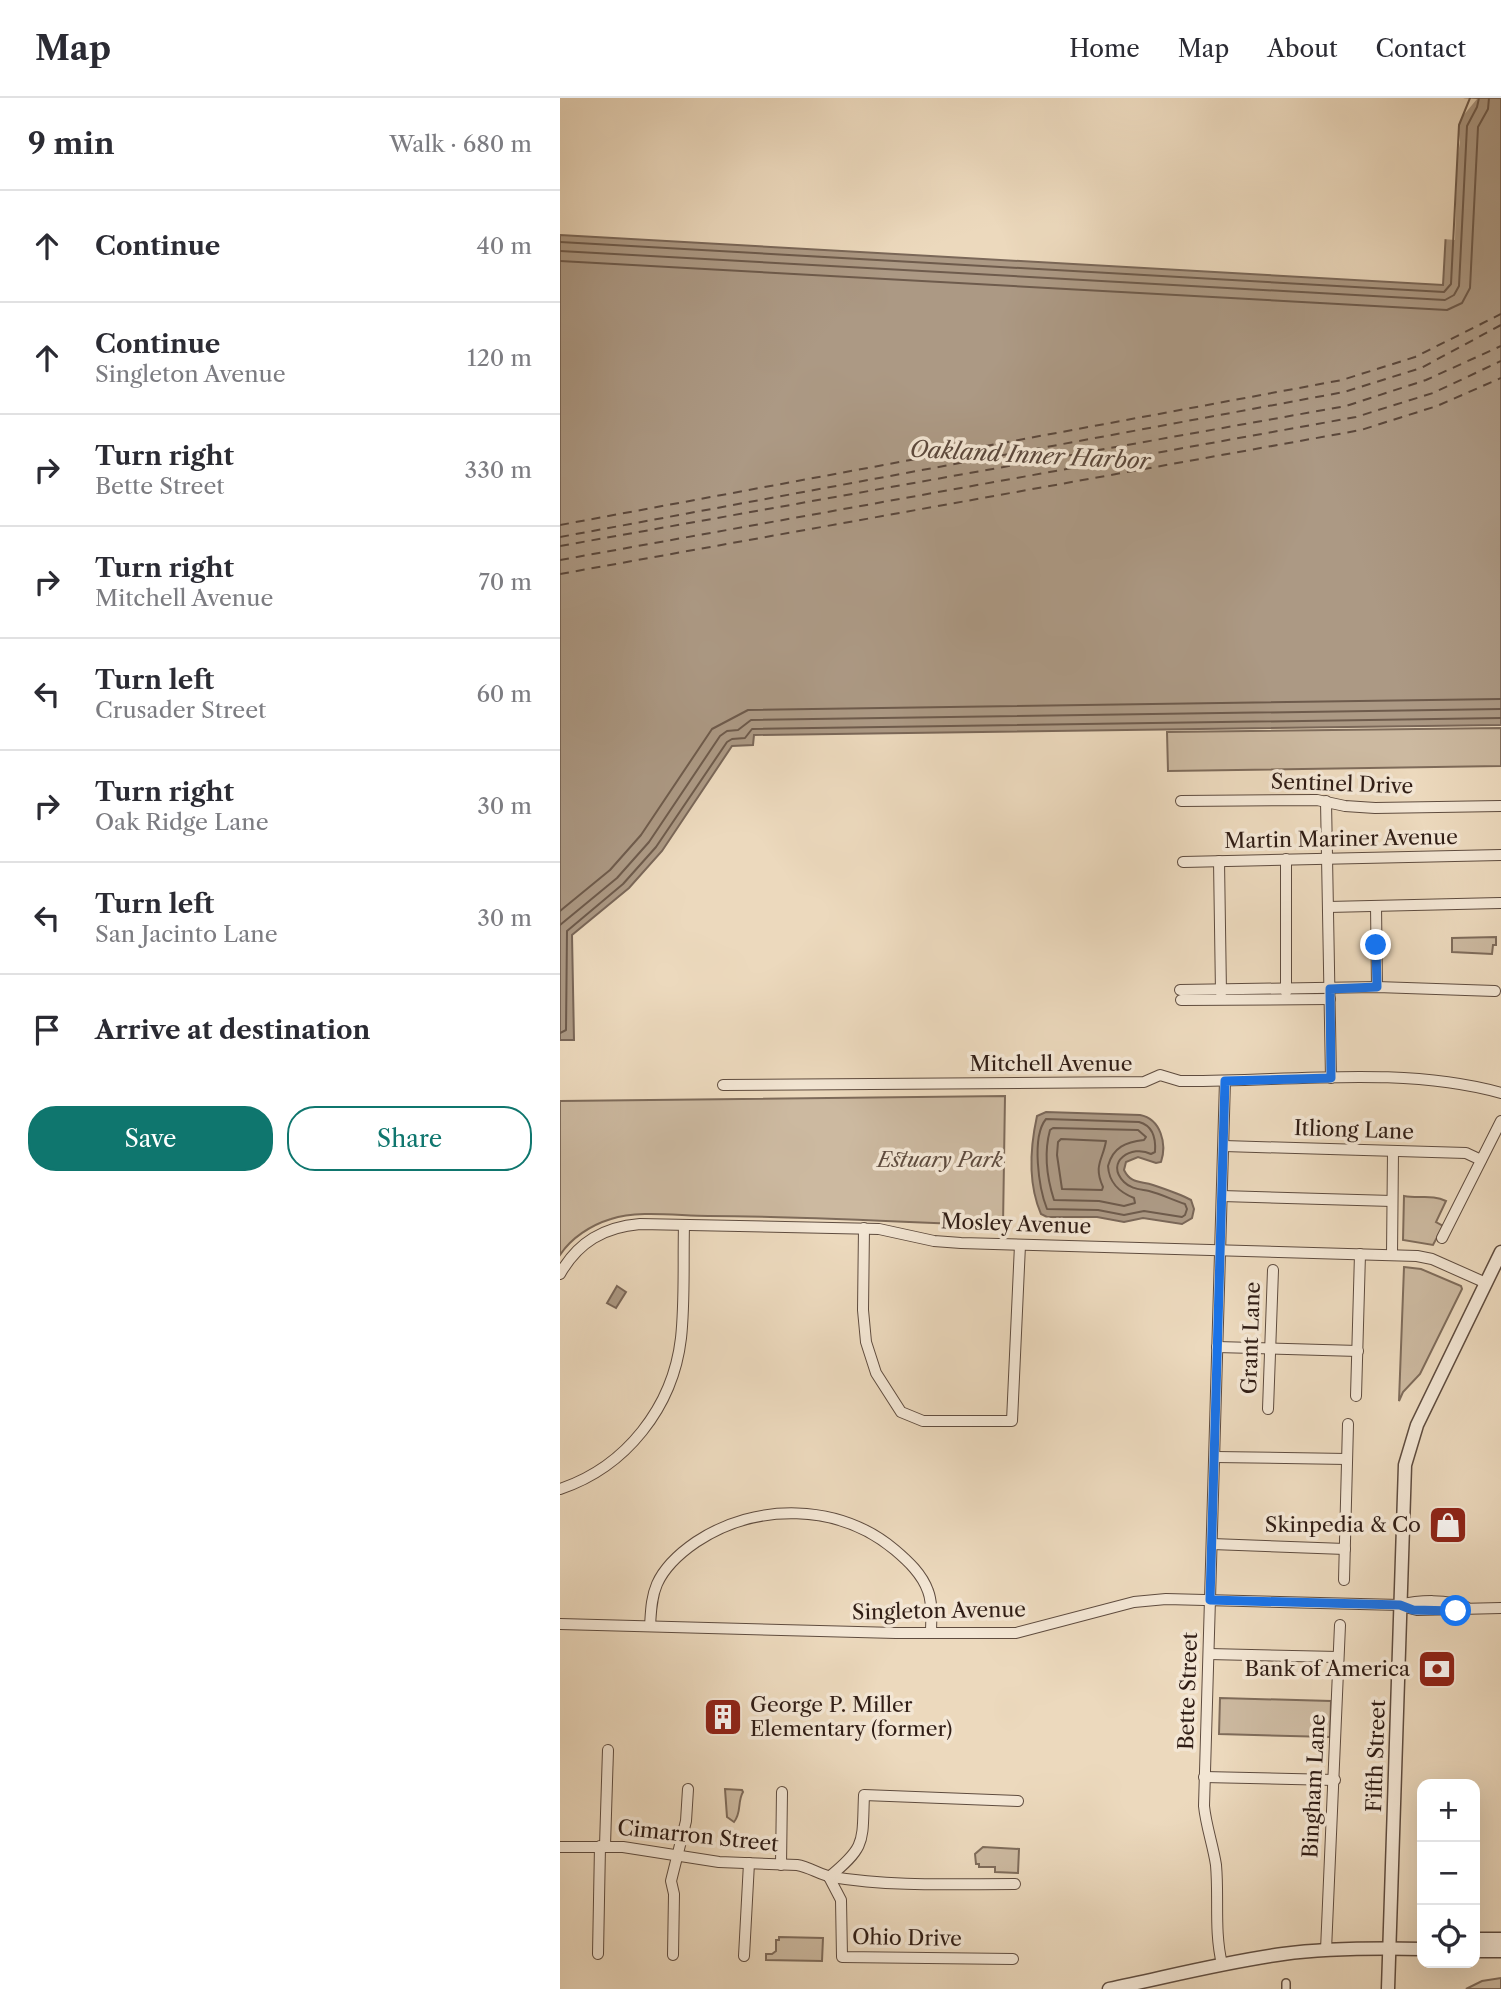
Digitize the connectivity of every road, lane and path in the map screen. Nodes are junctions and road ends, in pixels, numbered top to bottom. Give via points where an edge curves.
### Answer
1 (1181, 802) dead end
2 (1326, 802) junction
3 (1501, 806) edge
4 (1501, 855) edge
5 (1327, 858) junction
6 (1286, 859) junction
7 (1219, 861) junction
8 (1183, 862) dead end
9 (1500, 903) edge
10 (1376, 906) junction
11 (1328, 907) junction
12 (1377, 987) junction
13 (1495, 991) dead end
14 (1286, 993) junction
15 (1330, 994) junction
16 (1180, 995) dead end
17 (1221, 995) junction
18 (1331, 1078) junction
19 (1225, 1081) junction
20 (723, 1085) dead end
21 (1501, 1093) edge
22 (1501, 1121) edge
23 (1224, 1146) junction
24 (1394, 1151) junction
25 (1481, 1160) junction
26 (1222, 1196) junction
27 (1392, 1201) junction
28 (684, 1225) junction
29 (864, 1228) junction
30 (1443, 1238) dead end
31 (1020, 1245) junction
32 (1220, 1250) junction
33 (1501, 1252) edge
34 (1360, 1254) junction
35 (1392, 1255) junction
36 (1273, 1270) dead end
37 (560, 1273) edge
38 (1486, 1283) junction
39 (1217, 1346) junction
40 (1271, 1348) junction
41 (1358, 1351) junction
42 (1356, 1396) dead end
43 (1268, 1409) dead end
44 (1348, 1423) dead end
45 (1215, 1457) junction
46 (1347, 1460) junction
47 (560, 1489) edge
48 (1212, 1544) junction
49 (1345, 1549) junction
50 (1344, 1580) dead end
51 (1210, 1600) junction
52 (1400, 1605) junction
53 (1501, 1608) edge
54 (560, 1623) edge
55 (1340, 1625) dead end
56 (650, 1626) junction
57 (931, 1633) junction
58 (1209, 1654) junction
59 (1338, 1657) junction
60 (608, 1750) dead end
61 (1204, 1777) junction
62 (1335, 1780) junction
63 (688, 1789) dead end
64 (782, 1791) dead end
65 (1018, 1801) dead end
66 (603, 1846) junction
67 (560, 1847) edge
68 (677, 1857) junction
69 (748, 1863) junction
70 (781, 1864) junction
71 (829, 1877) junction
72 (1015, 1885) dead end
73 (1480, 1939) edge
74 (1501, 1939) edge
75 (1417, 1944) edge
76 (1388, 1948) junction
77 (1417, 1949) edge
78 (1326, 1950) junction
79 (1480, 1951) edge
80 (1501, 1951) edge
81 (598, 1954) dead end
82 (673, 1955) dead end
83 (744, 1956) dead end
84 (1013, 1959) dead end
85 (1222, 1964) junction
86 (1109, 1989) edge
87 (1388, 1989) edge

1 - 2 street, Sentinel Drive
2 - 3 street, Sentinel Drive via 1353,807
2 - 5 street
4 - 5 street, Martin Mariner Avenue
5 - 6 street, Martin Mariner Avenue
5 - 11 street
6 - 7 street, Martin Mariner Avenue
6 - 14 street
7 - 8 street, Martin Mariner Avenue
7 - 17 street
9 - 10 street
10 - 11 street
10 - 12 street
11 - 15 street
12 - 13 street
12 - 15 street
14 - 15 street
14 - 17 street
15 - 18 street
16 - 17 street
18 - 19 street, Mitchell Avenue
18 - 21 street, Mitchell Avenue via 1403,1079
19 - 20 street, Mitchell Avenue via 1180,1081 1160,1075 1144,1082
19 - 23 street, Bette Street
22 - 25 street
23 - 24 street, Itliong Lane
23 - 26 street, Bette Street
24 - 25 street, Itliong Lane via 1466,1153
24 - 27 street
25 - 30 street
26 - 27 street
26 - 32 street, Bette Street
27 - 35 street
28 - 29 street, Mosley Avenue
28 - 37 street, Mosley Avenue via 612,1228 580,1247
28 - 47 street via 681,1337 665,1394 626,1450 592,1475
29 - 31 street, Mosley Avenue via 948,1242
29 - 31 street via 866,1342 876,1373 901,1412 923,1421 1013,1421
31 - 32 street, Mosley Avenue
32 - 34 street, Mosley Avenue
32 - 39 street, Bette Street
33 - 38 street, Fifth Street
34 - 35 street, Mosley Avenue
34 - 41 street
35 - 38 street, Mosley Avenue via 1432,1259
36 - 40 street, Grant Lane
38 - 52 street, Fifth Street via 1416,1425 1408,1451
39 - 40 street
39 - 45 street, Bette Street
40 - 41 street
40 - 43 street, Grant Lane
41 - 42 street
44 - 46 street
45 - 46 street
45 - 48 street, Bette Street
46 - 49 street
48 - 49 street
48 - 51 street, Bette Street
49 - 50 street
51 - 52 street, Singleton Avenue
51 - 57 street, Singleton Avenue via 1134,1602 1016,1633
51 - 58 street, Bette Street
52 - 53 street, Singleton Avenue via 1418,1610
52 - 76 street, Fifth Street
54 - 56 street, Singleton Avenue
55 - 59 street, Bingham Lane
56 - 57 street, Singleton Avenue
56 - 57 street via 652,1598 661,1576 691,1546 750,1518 801,1514 852,1525 902,1556 929,1593
58 - 59 street
58 - 61 street, Bette Street
59 - 62 street, Bingham Lane
60 - 66 street
61 - 62 street
61 - 85 street, Bette Street
62 - 78 street, Bingham Lane
63 - 68 street
64 - 70 street
65 - 71 street via 864,1795 860,1845
66 - 67 street, Cimarron Street
66 - 68 street, Cimarron Street
66 - 81 street
68 - 69 street, Cimarron Street
68 - 82 street via 671,1881
69 - 70 street, Cimarron Street
69 - 83 street
70 - 71 street, Cimarron Street via 808,1867
71 - 72 street, Cimarron Street via 885,1883
71 - 84 street, Ohio Drive via 841,1900 842,1957
73 - 74 street
75 - 76 street
76 - 77 street
76 - 78 street
76 - 87 street, Fifth Street
78 - 85 street
79 - 80 street
85 - 86 street

